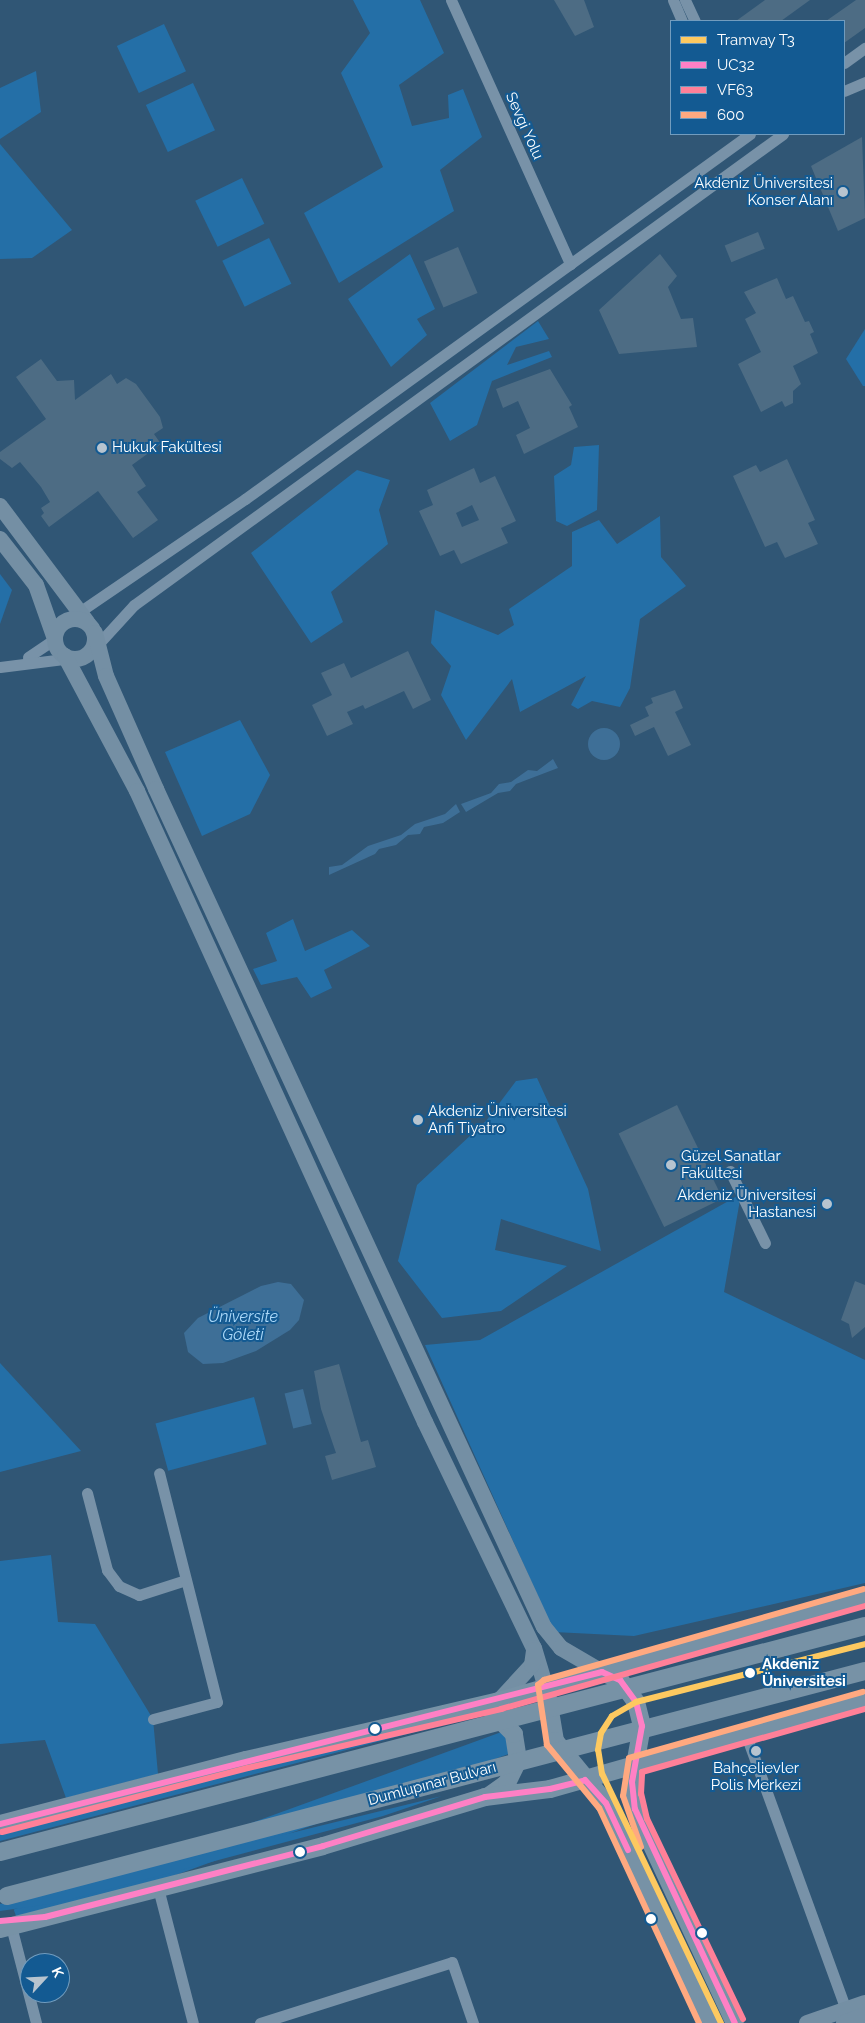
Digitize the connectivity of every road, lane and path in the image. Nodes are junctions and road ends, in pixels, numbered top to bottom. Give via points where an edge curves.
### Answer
1 (450, 0) edge
2 (673, 0) edge
3 (685, 0) edge
4 (682, 20) edge
5 (695, 20) edge
6 (865, 48) edge
7 (845, 62) edge
8 (865, 82) edge
9 (845, 91) edge
10 (782, 135) edge
11 (743, 136) edge
12 (724, 177) junction
13 (570, 264) junction
14 (0, 506) edge
15 (0, 539) edge
16 (87, 631) junction
17 (55, 639) junction
18 (67, 658) junction
19 (15, 663) junction
20 (0, 667) edge
21 (730, 1171) dead end
22 (765, 1243) dead end
23 (379, 1269) junction
24 (359, 1279) junction
25 (159, 1472) dead end
26 (87, 1493) dead end
27 (483, 1498) junction
28 (466, 1505) junction
29 (186, 1580) junction
30 (865, 1597) edge
31 (865, 1626) edge
32 (534, 1648) junction
33 (865, 1671) edge
34 (602, 1672) junction
35 (546, 1688) junction
36 (499, 1700) junction
37 (865, 1700) edge
38 (471, 1707) junction
39 (153, 1719) dead end
40 (746, 1735) junction
41 (634, 1764) junction
42 (585, 1780) junction
43 (485, 1797) junction
44 (0, 1824) edge
45 (0, 1852) edge
46 (158, 1888) junction
47 (4, 1897) edge
48 (4, 1925) edge
49 (865, 2003) edge
50 (851, 2017) edge
51 (36, 2023) edge
52 (193, 2023) edge
53 (260, 2023) edge
54 (473, 2023) edge
55 (709, 2023) edge
56 (735, 2023) edge
57 (807, 2023) edge

1 - 13 street, Sevgi Yolu
2 - 4 street
3 - 5 street
6 - 7 street
8 - 9 street
10 - 12 street
11 - 12 street via 748,154
11 - 13 street
12 - 16 street via 134,605
13 - 16 street
14 - 16 street
15 - 17 street via 38,591
16 - 17 street via 59,627
16 - 18 street
16 - 23 street via 156,789
17 - 18 street
17 - 19 street via 42,651
18 - 19 street
18 - 24 street via 137,791
19 - 20 street
21 - 22 street
23 - 24 street via 380,1277 374,1284 365,1284
23 - 27 street
24 - 28 street
25 - 29 street
26 - 29 street via 107,1570 119,1586 139,1595
27 - 28 street
27 - 34 street via 549,1636 561,1648
28 - 32 street
29 - 39 street via 217,1702
30 - 34 main road
31 - 45 main road, bridge
32 - 35 street
32 - 36 street via 532,1665
33 - 47 main road, Dumlupınar Bulvarı, bridge
34 - 35 main road
34 - 41 main road via 620,1680 636,1702 642,1726
35 - 36 main road
35 - 42 main road via 556,1741
36 - 38 main road
37 - 40 main road
38 - 43 main road via 484,1709 501,1718 518,1746 514,1772 507,1784
38 - 44 main road via 246,1760
40 - 41 main road
40 - 50 street
41 - 42 main road
41 - 56 main road via 632,1795 639,1822
42 - 43 main road via 550,1789
42 - 55 main road via 606,1803
43 - 46 main road via 387,1824 323,1846
46 - 48 main road
46 - 52 street
48 - 51 street
49 - 50 street
50 - 57 street
53 - 54 street via 452,1962

